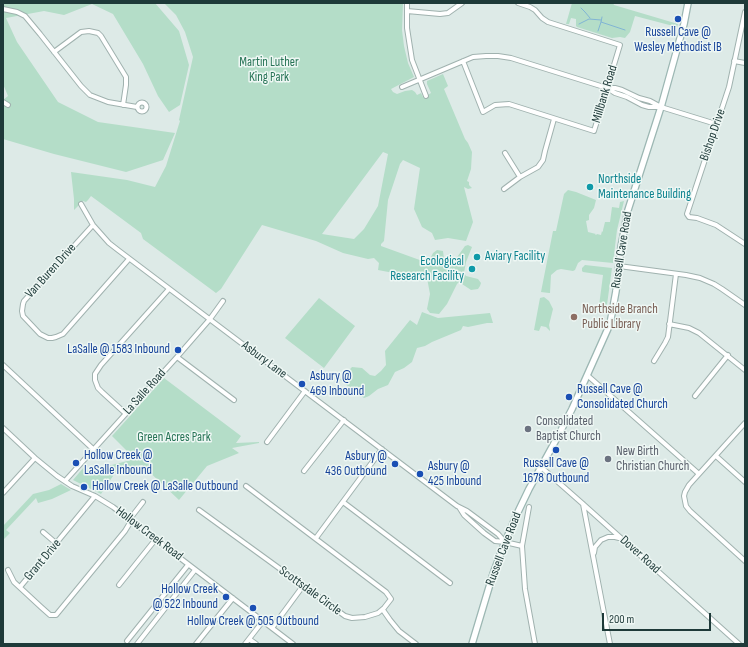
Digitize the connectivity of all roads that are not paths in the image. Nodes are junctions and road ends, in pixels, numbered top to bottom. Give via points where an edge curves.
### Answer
1 (407, 3) edge
2 (462, 3) edge
3 (518, 3) edge
4 (688, 3) edge
5 (3, 9) edge
6 (407, 11) junction
7 (745, 12) edge
8 (54, 52) junction
9 (463, 61) junction
10 (734, 61) junction
11 (745, 63) edge
12 (420, 79) junction
13 (402, 87) dead end
14 (607, 88) junction
15 (426, 96) dead end
16 (3, 102) edge
17 (8, 105) dead end
18 (123, 105) junction
19 (137, 106) dead end
20 (661, 107) junction
21 (554, 119) junction
22 (716, 124) junction
23 (505, 152) dead end
24 (520, 177) junction
25 (504, 189) dead end
26 (81, 204) dead end
27 (92, 225) junction
28 (745, 244) edge
29 (129, 259) junction
30 (619, 266) junction
31 (676, 274) junction
32 (169, 289) junction
33 (223, 301) dead end
34 (745, 305) edge
35 (210, 319) junction
36 (669, 324) junction
37 (728, 355) junction
38 (177, 357) junction
39 (654, 361) dead end
40 (3, 365) edge
41 (745, 370) edge
42 (587, 375) junction
43 (305, 391) junction
44 (695, 396) dead end
45 (234, 400) dead end
46 (125, 413) junction
47 (344, 420) junction
48 (745, 424) edge
49 (3, 428) edge
50 (267, 442) dead end
51 (382, 449) junction
52 (93, 450) junction
53 (716, 456) junction
54 (35, 458) junction
55 (541, 467) junction
56 (304, 471) dead end
57 (699, 474) junction
58 (65, 481) junction
59 (745, 482) edge
60 (246, 486) dead end
61 (3, 493) edge
62 (95, 496) junction
63 (143, 502) dead end
64 (343, 502) junction
65 (583, 504) junction
66 (458, 506) junction
67 (529, 507) dead end
68 (200, 510) dead end
69 (130, 521) junction
70 (43, 532) dead end
71 (316, 538) junction
72 (155, 540) junction
73 (623, 540) junction
74 (505, 542) junction
75 (56, 544) junction
76 (522, 546) junction
77 (593, 555) junction
78 (745, 560) edge
79 (188, 565) junction
80 (8, 570) dead end
81 (195, 570) junction
82 (450, 583) dead end
83 (119, 585) dead end
84 (303, 586) junction
85 (20, 587) junction
86 (233, 598) junction
87 (383, 610) junction
88 (263, 621) junction
89 (272, 628) junction
90 (249, 639) junction
91 (127, 641) dead end
92 (738, 643) edge
93 (137, 644) edge
94 (196, 644) edge
95 (245, 644) edge
96 (256, 644) edge
97 (293, 644) edge
98 (416, 644) edge
99 (472, 644) edge
100 (535, 644) edge
101 (610, 644) edge

1 - 6 street
2 - 6 street via 448,13
3 - 14 street, Millbank Road via 535,10 548,22 620,45
4 - 20 main road, Russell Cave Road
5 - 8 street via 25,16
6 - 12 street via 412,60
7 - 10 street, Bishop Drive
8 - 18 street via 90,95
8 - 18 street via 81,32 98,33 126,77
9 - 12 street
9 - 14 street via 486,56 511,58
9 - 21 street, Millbank Road via 483,112 495,105 508,104
10 - 11 street
10 - 22 street, Bishop Drive
12 - 13 street
12 - 15 street
14 - 20 street via 622,90
14 - 21 street, Millbank Road via 594,131
16 - 17 street
18 - 19 street
20 - 22 street
20 - 30 main road, Russell Cave Road via 628,210
21 - 24 street via 543,160
22 - 28 street, Bishop Drive via 686,214 716,225
23 - 24 street
24 - 25 street
26 - 27 street, Asbury Lane
27 - 29 street, Asbury Lane
27 - 29 street, Van Buren Drive via 24,301 23,316 40,334 52,338 63,334
29 - 32 street, Asbury Lane
30 - 31 street
30 - 42 main road, Russell Cave Road via 610,324
31 - 34 street via 706,280
31 - 36 street
32 - 35 street, Asbury Lane
32 - 46 street via 95,374 94,380 98,388
33 - 35 street, La Salle Road
35 - 38 street, La Salle Road
35 - 43 street, Asbury Lane
36 - 37 street via 694,330
36 - 39 street via 668,337
37 - 41 street
37 - 44 street
38 - 45 street
38 - 46 street, La Salle Road
40 - 52 street
42 - 55 main road, Russell Cave Road
42 - 57 street
43 - 47 street, Asbury Lane
43 - 50 street
46 - 52 street, La Salle Road
47 - 51 street, Asbury Lane
47 - 56 street
48 - 53 street
49 - 54 street, Hollow Creek Road
51 - 64 street
51 - 66 street, Asbury Lane
52 - 58 street, La Salle Road
53 - 57 street
53 - 59 street
54 - 58 street, Hollow Creek Road
54 - 61 street
55 - 65 street, Dover Road
55 - 74 main road, Russell Cave Road
57 - 78 street via 685,492 686,506
58 - 62 street, Hollow Creek Road
60 - 71 street
62 - 69 street, Hollow Creek Road
62 - 75 street, Grant Drive
63 - 69 street
64 - 71 street
64 - 82 street
65 - 73 street, Dover Road
65 - 77 street
66 - 74 street, Asbury Lane via 492,529
66 - 74 street, Asbury Lane via 484,533 495,541
67 - 76 street
68 - 84 street, Scottsdale Circle
69 - 72 street, Hollow Creek Road
69 - 85 street, Grant Drive via 125,531 56,615 50,615
70 - 75 street
71 - 87 street via 389,595 391,598
72 - 79 street, Hollow Creek Road
72 - 83 street
73 - 77 street via 605,537 598,543
73 - 92 street, Dover Road
74 - 76 street
74 - 99 main road, Russell Cave Road
75 - 85 street, Grant Drive
76 - 100 street via 525,589
77 - 101 street
79 - 81 street, Hollow Creek Road
79 - 91 street
80 - 85 street via 11,578
81 - 86 street, Hollow Creek Road
81 - 93 street
84 - 87 street, Scottsdale Circle via 349,618 365,617
84 - 89 street
86 - 88 street, Hollow Creek Road
86 - 94 street
87 - 98 street via 399,631
88 - 89 street, Hollow Creek Road
88 - 90 street
89 - 97 street, Hollow Creek Road
90 - 95 street
90 - 96 street

